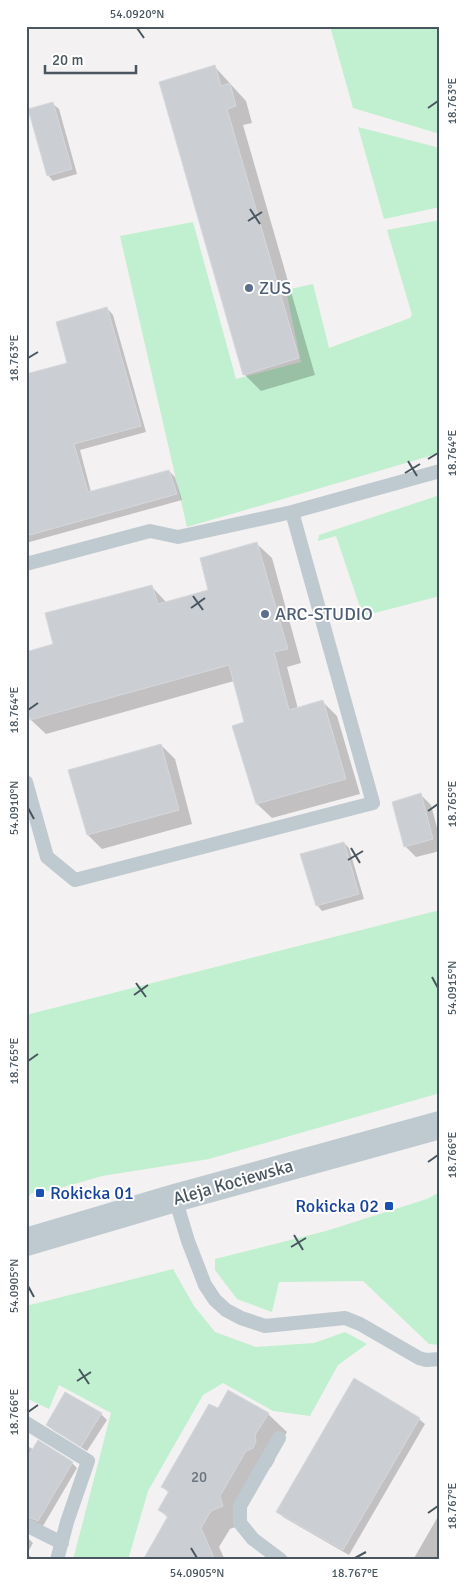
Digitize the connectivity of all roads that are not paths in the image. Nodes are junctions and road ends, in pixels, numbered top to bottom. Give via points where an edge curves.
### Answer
1 (440, 471) edge
2 (292, 512) junction
3 (26, 564) edge
4 (26, 782) edge
5 (440, 1125) edge
6 (175, 1198) junction
7 (26, 1242) edge
8 (440, 1359) edge
9 (26, 1423) edge
10 (280, 1438) dead end
11 (26, 1525) edge
12 (62, 1543) junction
13 (57, 1560) edge
14 (281, 1560) edge

1 - 2 lane
2 - 3 lane via 178,537 150,531
2 - 4 lane via 373,803 75,880 47,857
5 - 6 street, Aleja Kociewska
6 - 7 street, Aleja Kociewska
6 - 8 lane via 205,1285 226,1310 265,1326 345,1318 418,1358
9 - 12 lane via 88,1462
10 - 14 lane via 240,1506 240,1523 253,1539
11 - 12 lane
12 - 13 lane

